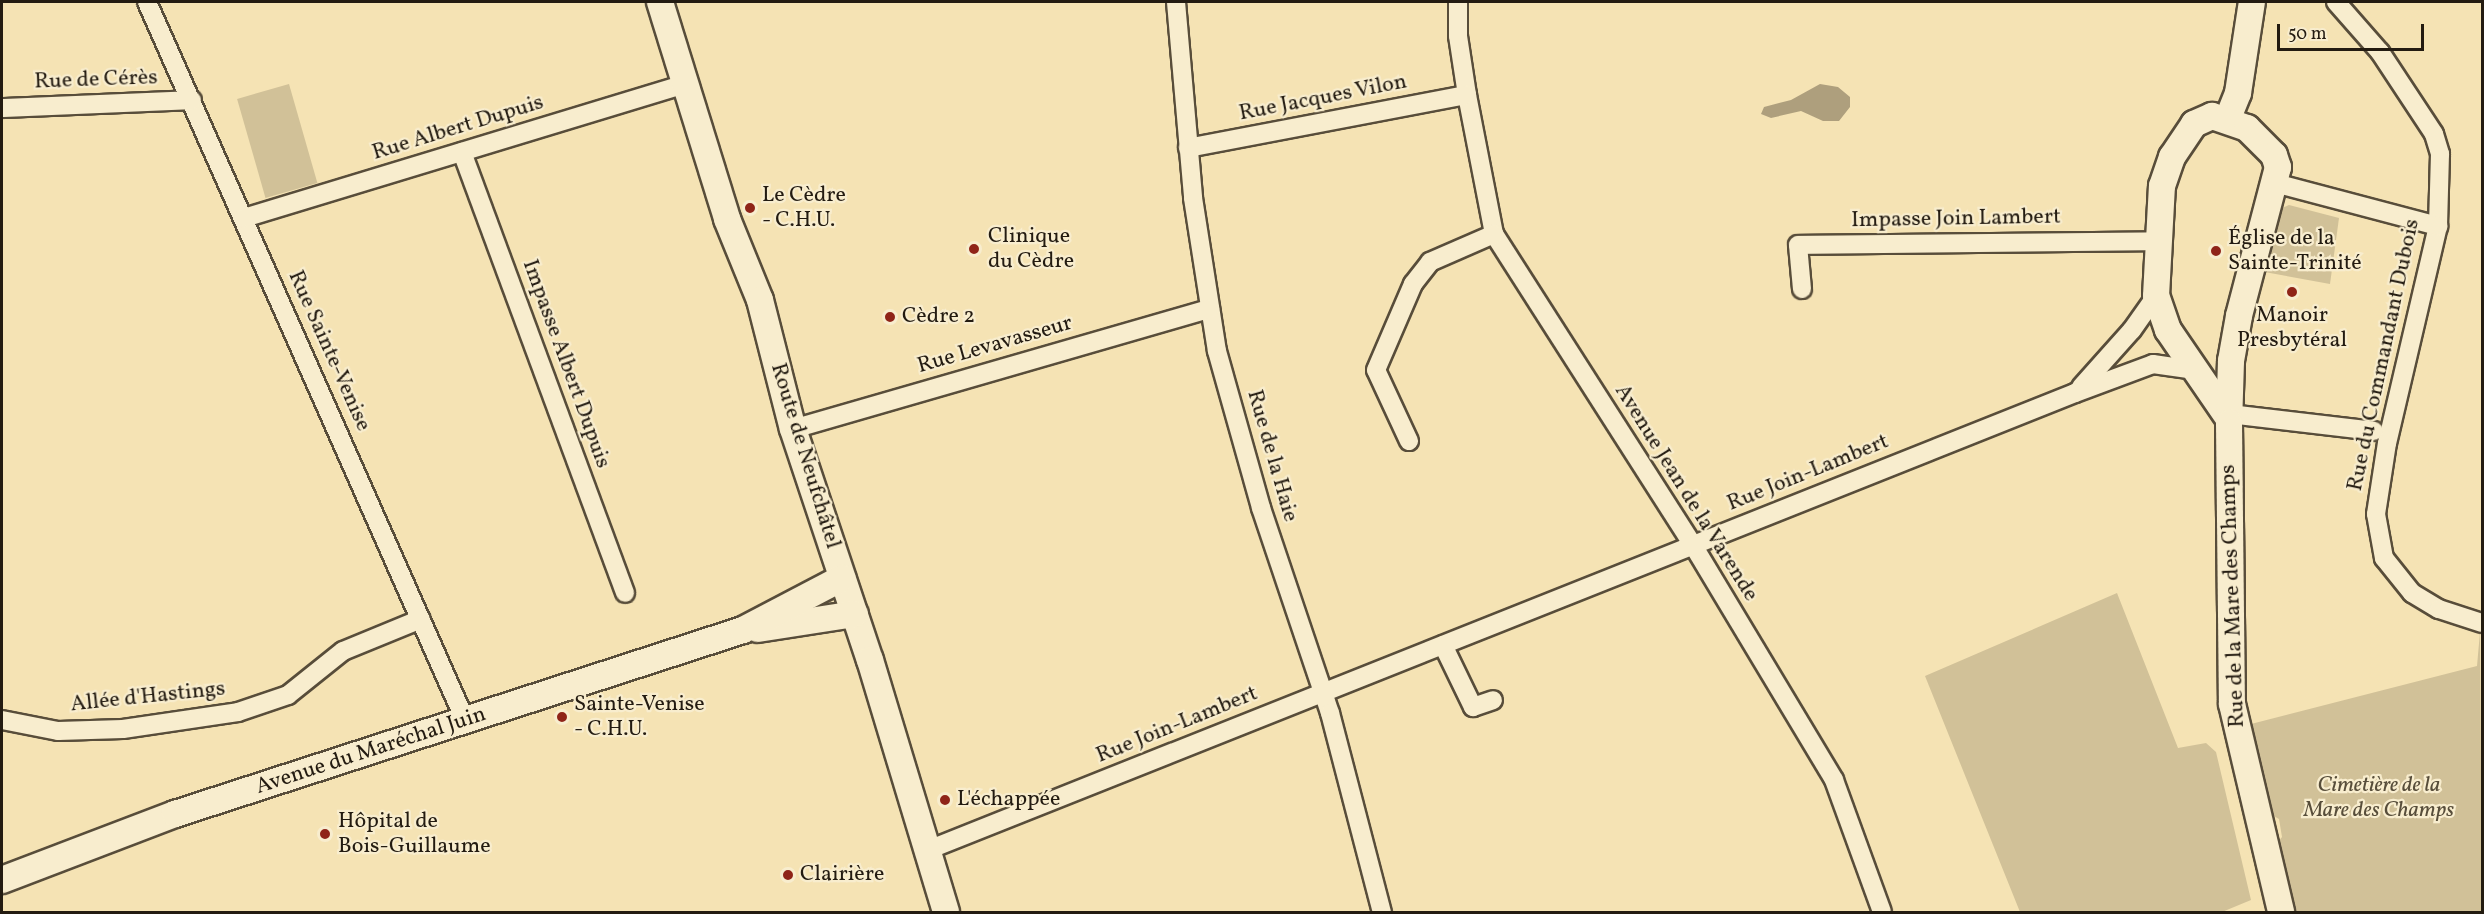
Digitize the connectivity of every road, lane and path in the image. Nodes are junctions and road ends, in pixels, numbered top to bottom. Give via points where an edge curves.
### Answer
1 (147, 2) edge
2 (660, 2) edge
3 (1176, 2) edge
4 (1458, 2) edge
5 (2252, 2) edge
6 (2336, 2) edge
7 (686, 84) junction
8 (1467, 95) junction
9 (192, 100) junction
10 (2, 108) edge
11 (2228, 118) junction
12 (1188, 148) junction
13 (462, 152) junction
14 (2275, 183) junction
15 (244, 218) junction
16 (2438, 226) junction
17 (1494, 234) junction
18 (2159, 241) junction
19 (1802, 289) dead end
20 (2156, 296) junction
21 (1210, 309) junction
22 (2231, 362) junction
23 (2194, 370) junction
24 (2075, 393) junction
25 (2230, 416) junction
26 (793, 429) junction
27 (2374, 431) dead end
28 (1409, 441) dead end
29 (1693, 545) junction
30 (842, 578) junction
31 (625, 593) dead end
32 (855, 615) junction
33 (420, 619) junction
34 (2482, 623) edge
35 (743, 630) junction
36 (1443, 645) junction
37 (1323, 693) junction
38 (1493, 700) dead end
39 (2, 720) edge
40 (465, 720) junction
41 (928, 850) junction
42 (2, 880) edge
43 (946, 912) edge
44 (1382, 912) edge
45 (1882, 912) edge
46 (2281, 912) edge

1 - 9 street, Rue Sainte-Venise
2 - 7 street, Route de Neufchâtel
3 - 12 street, Rue de la Haie
4 - 8 street, Avenue Jean de la Varende via 1458,36
5 - 11 street via 2238,93
6 - 16 street, Rue du Commandant Dubois via 2380,52 2434,134 2440,154
7 - 13 street, Rue Albert Dupuis
7 - 26 street, Route de Neufchâtel via 727,219 760,300
8 - 12 street, Rue Jacques Vilon
8 - 17 street, Avenue Jean de la Varende
9 - 10 street, Rue de Cérès
9 - 15 street, Rue Sainte-Venise
11 - 14 street, Rue de la Mare des Champs via 2247,128 2274,155 2278,167
11 - 18 street via 2212,116 2194,124 2172,157 2162,186
12 - 21 street, Rue de la Haie
13 - 15 street, Rue Albert Dupuis
13 - 31 street, Impasse Albert Dupuis
14 - 16 street
14 - 22 street, Rue de la Mare des Champs via 2239,316
15 - 33 street, Rue Sainte-Venise
16 - 34 street, Rue du Commandant Dubois via 2387,443 2376,514 2384,558 2412,593 2439,609
17 - 28 street via 1430,262 1413,284 1376,370
17 - 29 street, Avenue Jean de la Varende
18 - 19 street, Impasse Join Lambert via 1798,245
18 - 20 street
20 - 23 street via 2168,330
20 - 24 street via 2133,330
21 - 26 street, Rue Levavasseur
21 - 37 street, Rue de la Haie via 1217,351 1261,508
22 - 23 street via 2216,371
22 - 25 street, Rue de la Mare des Champs
23 - 24 street, Rue Join-Lambert via 2153,364
23 - 25 street
24 - 29 street, Rue Join-Lambert
25 - 27 street
25 - 46 street, Rue de la Mare des Champs via 2232,704
26 - 30 street, Route de Neufchâtel
29 - 36 street, Rue Join-Lambert
29 - 45 street, Avenue Jean de la Varende via 1834,780
30 - 32 street, Route de Neufchâtel
30 - 35 street, Avenue du Maréchal Juin
32 - 35 street, Avenue du Maréchal Juin
32 - 41 street, Route de Neufchâtel
33 - 39 street, Allée d'Hastings via 343,651 288,694 238,712 123,729 58,731
33 - 40 street, Rue Sainte-Venise
35 - 40 street, Avenue du Maréchal Juin
36 - 37 street, Rue Join-Lambert
36 - 38 street via 1473,707
37 - 41 street, Rue Join-Lambert
37 - 44 street, Rue de la Haie
40 - 42 street, Avenue du Maréchal Juin via 175,814
41 - 43 street, Route de Neufchâtel

